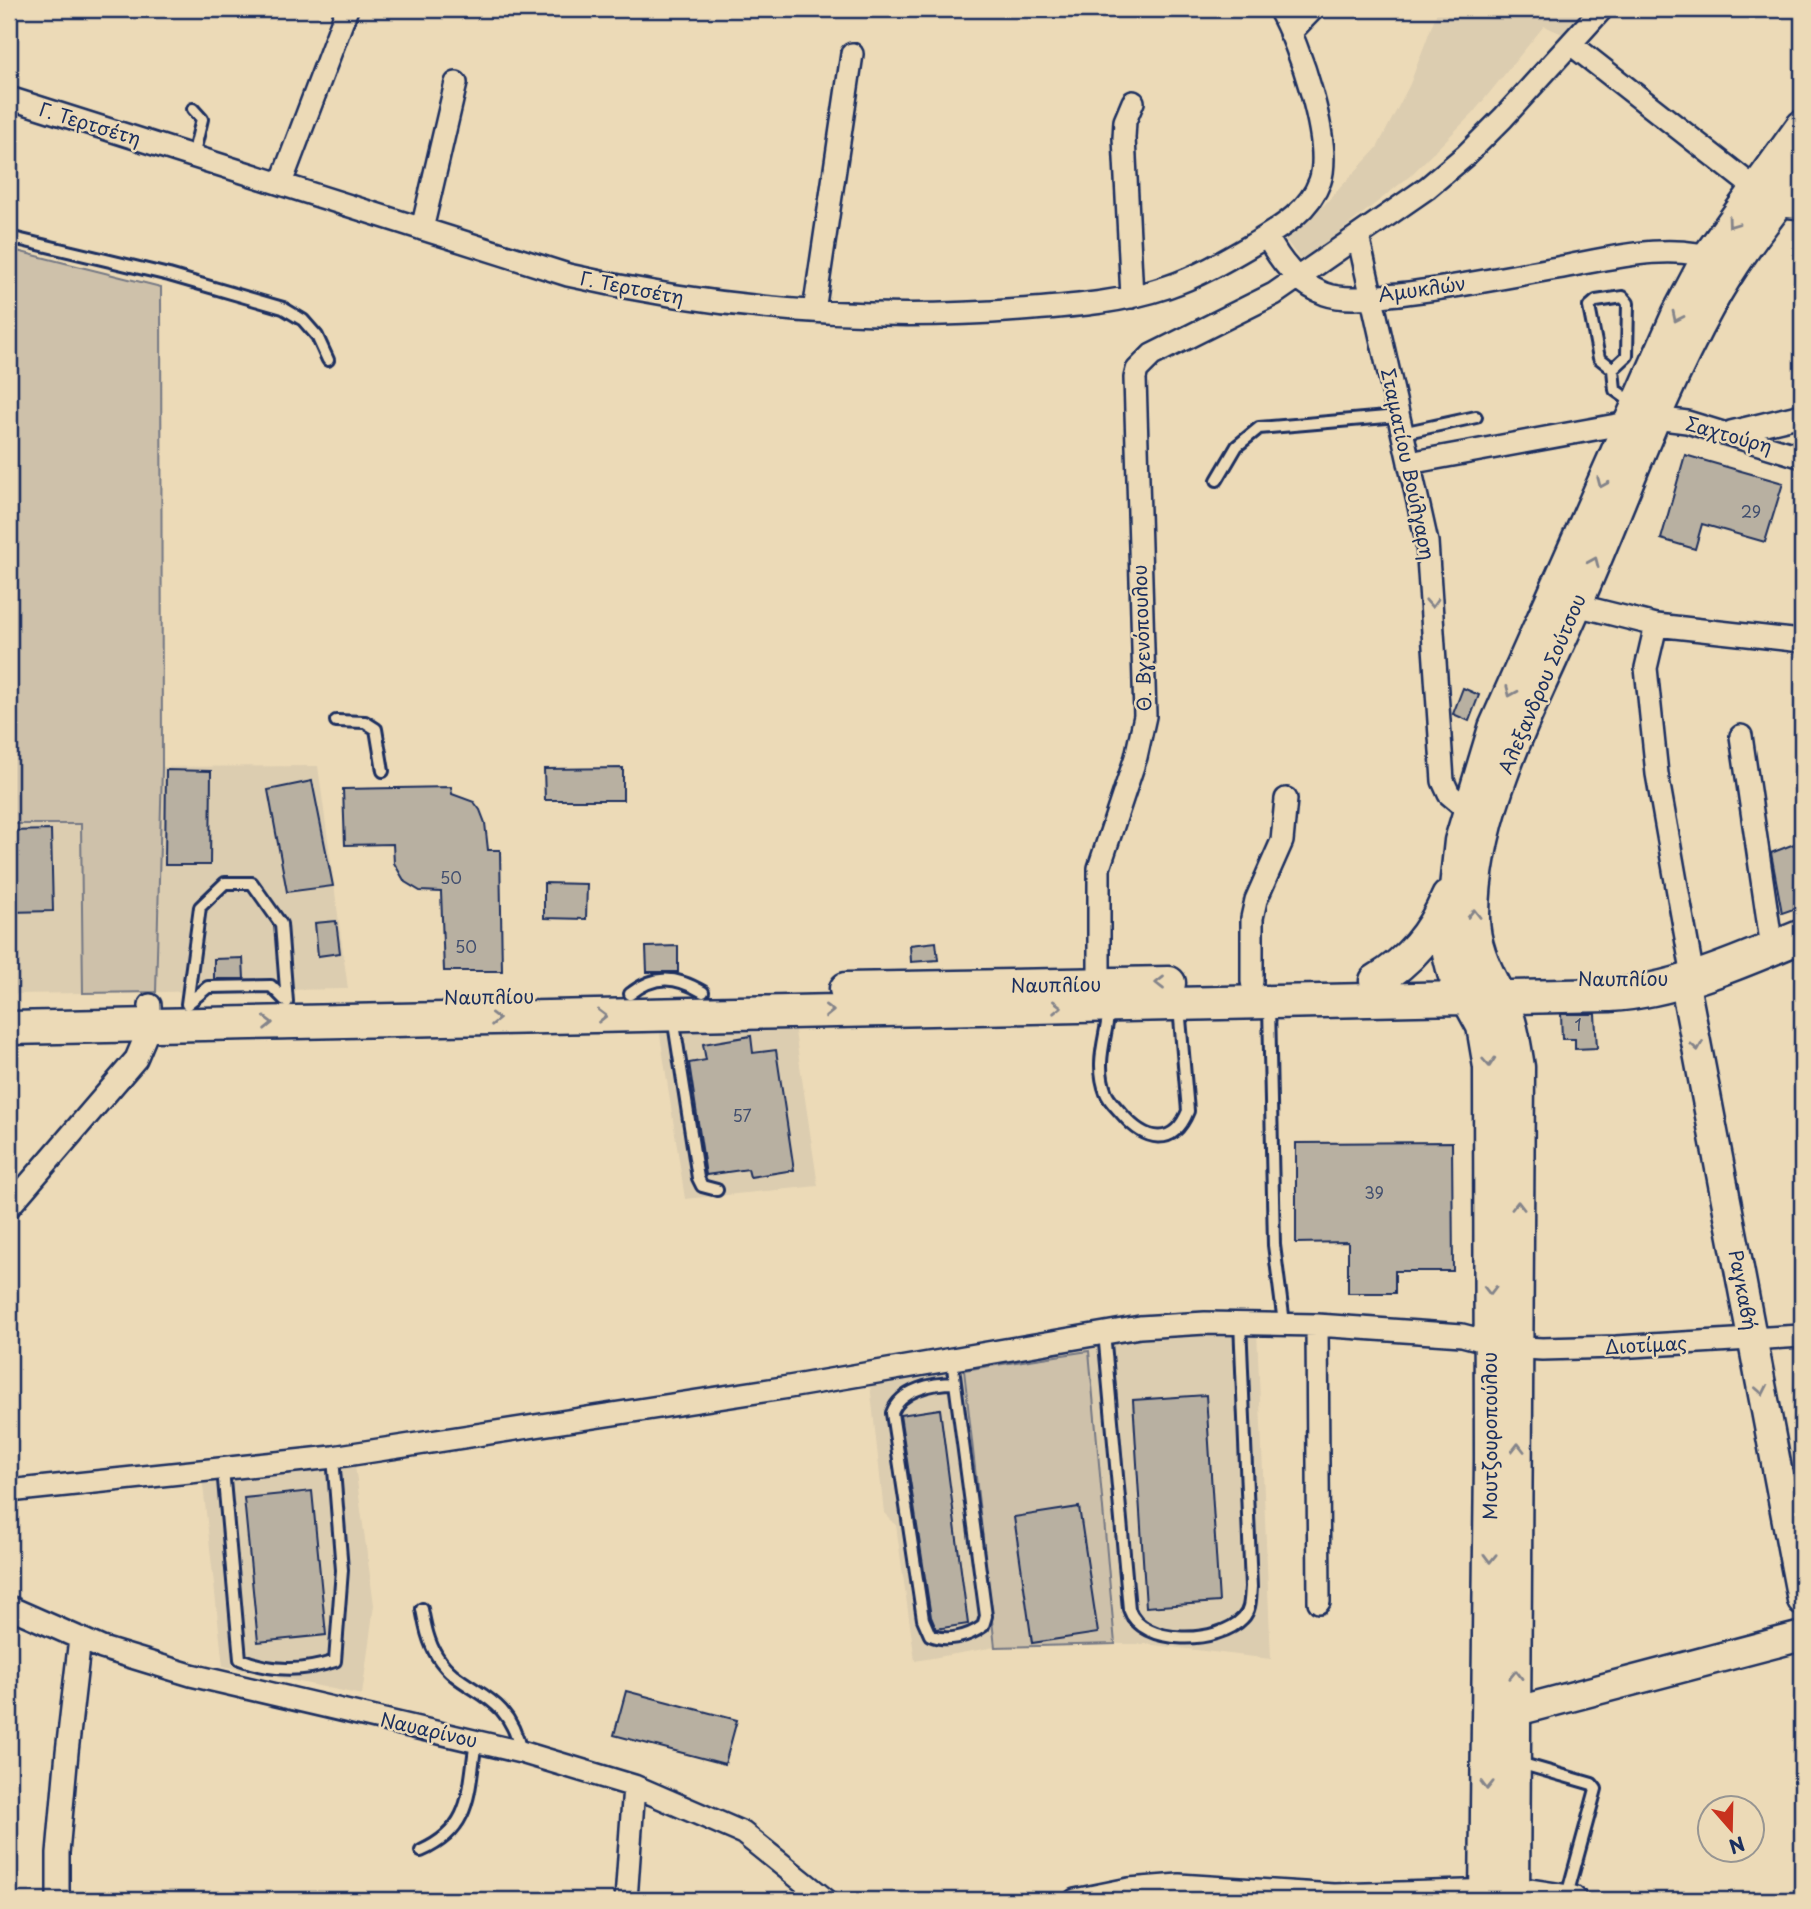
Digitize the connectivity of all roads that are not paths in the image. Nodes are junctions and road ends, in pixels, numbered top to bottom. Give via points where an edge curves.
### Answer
1 (347, 9) edge
2 (1279, 9) edge
3 (1313, 9) edge
4 (1602, 9) edge
5 (1290, 33) junction
6 (1571, 44) junction
7 (852, 54) dead end
8 (456, 83) dead end
9 (9, 98) edge
10 (1133, 102) dead end
11 (193, 109) dead end
12 (1802, 127) edge
13 (193, 156) junction
14 (1802, 170) edge
15 (281, 183) junction
16 (1778, 200) edge
17 (422, 229) junction
18 (1267, 236) junction
19 (1358, 236) junction
20 (9, 237) edge
21 (1721, 261) junction
22 (1299, 279) junction
23 (1132, 297) junction
24 (1371, 297) junction
25 (814, 311) junction
26 (328, 360) dead end
27 (1613, 369) junction
28 (1640, 414) junction
29 (1802, 415) edge
30 (1476, 417) dead end
31 (1400, 425) junction
32 (1729, 433) junction
33 (1802, 457) edge
34 (1409, 463) junction
35 (1217, 480) dead end
36 (1576, 605) junction
37 (1656, 625) junction
38 (1802, 641) edge
39 (336, 722) dead end
40 (1741, 736) dead end
41 (383, 771) dead end
42 (1286, 799) dead end
43 (1468, 810) junction
44 (1455, 879) junction
45 (1786, 938) edge
46 (1689, 978) junction
47 (1376, 981) junction
48 (1478, 989) junction
49 (1260, 992) junction
50 (1104, 995) junction
51 (1577, 996) junction
52 (287, 1002) junction
53 (187, 1004) junction
54 (1179, 1004) junction
55 (9, 1007) edge
56 (150, 1015) junction
57 (673, 1015) junction
58 (9, 1028) edge
59 (1518, 1067) junction
60 (717, 1190) dead end
61 (9, 1206) edge
62 (1240, 1322) junction
63 (1284, 1324) junction
64 (1317, 1325) junction
65 (1104, 1332) junction
66 (1802, 1335) edge
67 (1752, 1339) junction
68 (1504, 1345) junction
69 (951, 1359) junction
70 (955, 1383) junction
71 (333, 1457) junction
72 (223, 1469) junction
73 (9, 1491) edge
74 (1802, 1600) edge
75 (1319, 1602) dead end
76 (9, 1607) edge
77 (422, 1609) dead end
78 (1802, 1636) edge
79 (80, 1639) junction
80 (1502, 1715) junction
81 (476, 1741) junction
82 (521, 1752) junction
83 (1515, 1762) junction
84 (634, 1786) junction
85 (421, 1851) dead end
86 (1500, 1895) edge
87 (58, 1900) edge
88 (626, 1900) edge
89 (825, 1900) edge
90 (1075, 1900) edge
91 (1569, 1900) edge

1 - 15 street
2 - 5 street
3 - 5 street
4 - 6 street
5 - 18 street via 1316,111 1323,166 1307,204
6 - 16 street
6 - 19 street via 1466,155
7 - 25 street
8 - 17 street
9 - 13 street, Γ. Τερτσέτη
10 - 23 street via 1124,138
11 - 13 lane via 202,119
12 - 16 main road, Αλεξανδρου Σούτσου
13 - 15 street, Γ. Τερτσέτη
14 - 16 main road, Αλεξανδρου Σούτσου
15 - 17 street, Γ. Τερτσέτη
16 - 21 main road, Αλεξανδρου Σούτσου
17 - 25 street, Γ. Τερτσέτη via 568,275 633,290
18 - 22 street via 1283,264
18 - 23 street, Γ. Τερτσέτη via 1205,271
19 - 22 street
19 - 24 street, Σταματίου Βούλγαρη
20 - 26 lane via 283,308 317,336
21 - 24 street, Αμυκλών via 1680,252 1632,256
21 - 28 main road, Αλεξανδρου Σούτσου
22 - 24 street, Αμυκλών via 1327,294
22 - 50 street, Θ. Βγενόπουλου via 1163,349 1137,370 1145,716 1099,868
23 - 25 street, Γ. Τερτσέτη via 950,315
24 - 31 street, Σταματίου Βούλγαρη
27 - 27 lane via 1627,356 1628,303 1623,296 1596,301 1589,307 1599,358
27 - 28 lane via 1615,390
28 - 32 street, Σαχτούρη
28 - 34 street, Σαχτούρη
36 -> 28 main road, Αλεξανδρου Σούτσου
28 -> 43 main road, Αλεξανδρου Σούτσου via 1495,729
29 - 32 street
30 - 31 lane
31 - 34 street, Σταματίου Βούλγαρη
31 - 35 lane via 1259,428 1237,446
32 - 33 street, Σαχτούρη
34 -> 43 street, Σταματίου Βούλγαρη via 1428,553 1443,780 1449,794
36 - 37 street
48 -> 36 main road, Αλεξανδρου Σούτσου via 1473,918 1483,841 1515,739
37 - 38 street
37 - 46 street via 1646,668 1657,774
39 - 41 lane via 365,722 376,729
40 - 45 street
42 - 49 street via 1282,841 1252,918
43 - 44 main road, Αλεξανδρου Σούτσου
44 - 47 main road via 1420,946
44 - 48 main road, Αλεξανδρου Σούτσου via 1449,953
45 - 46 main road
46 - 48 main road, Ναυπλίου
46 - 51 main road, Ναυπλίου via 1639,992
46 -> 67 street, Ραγκαβή
47 - 48 main road, Ναυπλίου
47 - 49 main road, Ναυπλίου
48 - 49 main road, Ναυπλίου
48 - 51 main road, Ναυπλίου
48 - 59 main road, Μουτζουροπούλου via 1508,1018
48 -> 68 main road, Μουτζουροπούλου via 1490,1067
49 -> 50 main road, Ναυπλίου
49 - 54 main road, Ναυπλίου
49 - 63 lane via 1274,1245
50 - 52 main road, Ναυπλίου via 958,980 703,992
50 - 54 main road, Ναυπλίου
50 - 54 lane via 1108,1026 1100,1049 1106,1094 1143,1134 1160,1137 1172,1134 1188,1111
57 -> 50 main road, Ναυπλίου
51 - 59 main road via 1552,1006 1527,1029
52 - 53 main road, Ναυπλίου
52 - 53 lane via 281,924 252,883 225,883 200,907
53 - 56 main road, Ναυπλίου
55 - 56 main road, Ναυπλίου
56 -> 57 main road, Ναυπλίου
56 - 58 main road, Ναυπλίου
56 - 61 street via 136,1059
57 - 60 lane via 698,1178 702,1186
68 -> 59 main road, Μουτζουροπούλου
62 - 63 street, Διοτίμας
62 - 65 street, Διοτίμας
62 - 65 lane via 1249,1609 1224,1630 1199,1636 1150,1632 1129,1609
63 - 64 street, Διοτίμας
64 - 68 street, Διοτίμας via 1462,1335
64 - 75 street
65 - 69 street, Διοτίμας
66 - 67 street, Διοτίμας
67 - 68 street, Διοτίμας via 1616,1348
67 -> 74 street, Ραγκαβή
68 - 80 main road, Μουτζουροπούλου
69 - 70 lane
69 - 71 street, Διοτίμας
70 - 70 lane via 918,1390 899,1402 892,1413 923,1619 930,1635 942,1639 973,1633 983,1626 986,1616
71 - 72 street, Διοτίμας
71 - 72 lane via 342,1570 335,1661 301,1670 268,1668 240,1659
72 - 73 street, Διοτίμας
76 - 79 street, Ναυαρίνου
77 - 82 lane via 437,1656 502,1709
78 - 80 street
79 - 81 street, Ναυαρίνου via 191,1675
79 - 87 street via 58,1853
80 - 83 main road, Μουτζουροπούλου
80 -> 86 main road, Μουτζουροπούλου
81 - 82 street, Ναυαρίνου
81 - 85 lane via 459,1824 444,1839
82 - 84 street, Ναυαρίνου
83 - 86 main road, Μουτζουροπούλου
83 - 91 lane via 1596,1789
84 - 88 street
84 - 89 street, Ναυαρίνου via 743,1833
86 - 90 street via 1344,1895 1179,1885
86 - 91 street

